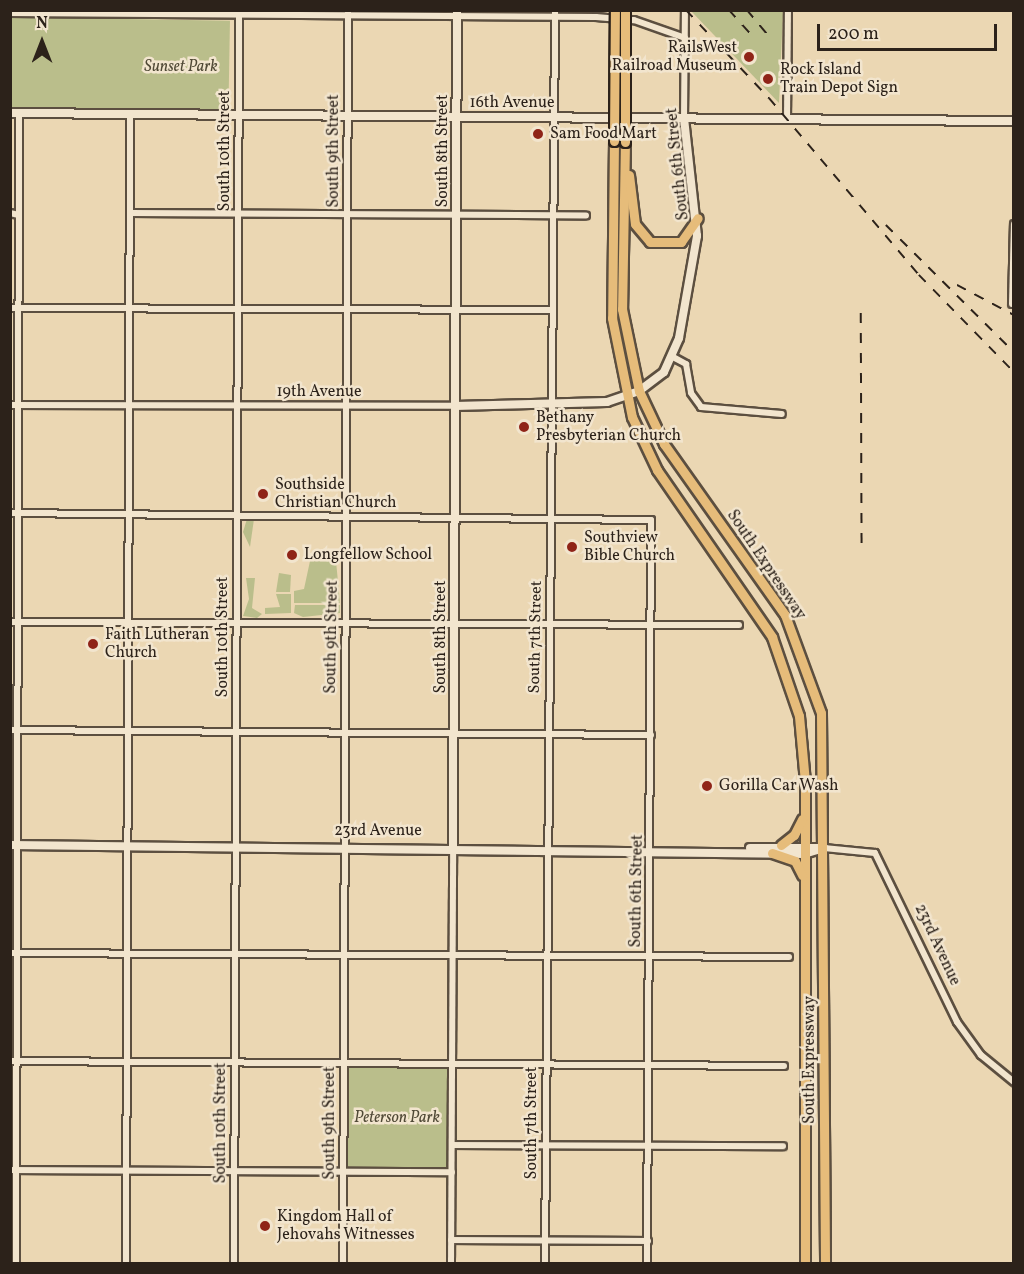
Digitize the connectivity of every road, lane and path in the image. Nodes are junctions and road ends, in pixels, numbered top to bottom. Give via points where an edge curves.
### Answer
1 (615, 10) edge
2 (625, 10) edge
3 (685, 10) edge
4 (788, 10) edge
5 (71, 12) edge
6 (80, 12) edge
7 (160, 12) edge
8 (10, 13) edge
9 (239, 13) edge
10 (348, 13) edge
11 (457, 13) edge
12 (555, 14) edge
13 (685, 38) junction
14 (15, 113) edge
15 (130, 114) junction
16 (239, 115) junction
17 (348, 116) junction
18 (456, 116) junction
19 (554, 117) junction
20 (684, 119) junction
21 (787, 119) junction
22 (1014, 121) edge
23 (625, 142) junction
24 (10, 213) edge
25 (130, 213) junction
26 (238, 213) junction
27 (347, 213) junction
28 (456, 214) junction
29 (553, 214) junction
30 (19, 215) junction
31 (586, 215) dead end
32 (698, 218) junction
33 (1014, 224) edge
34 (1012, 304) edge
35 (10, 309) edge
36 (20, 309) junction
37 (129, 309) junction
38 (238, 309) junction
39 (347, 309) junction
40 (456, 310) junction
41 (552, 310) junction
42 (673, 357) junction
43 (639, 391) junction
44 (626, 397) junction
45 (10, 405) edge
46 (19, 405) junction
47 (128, 405) junction
48 (238, 405) junction
49 (347, 405) junction
50 (455, 406) junction
51 (552, 406) junction
52 (782, 414) dead end
53 (10, 513) edge
54 (19, 513) junction
55 (128, 514) junction
56 (237, 514) junction
57 (347, 514) junction
58 (455, 514) junction
59 (551, 515) junction
60 (10, 622) edge
61 (19, 622) junction
62 (128, 622) junction
63 (237, 623) junction
64 (346, 623) junction
65 (454, 624) junction
66 (550, 624) junction
67 (653, 625) junction
68 (739, 625) dead end
69 (18, 729) junction
70 (10, 730) edge
71 (236, 731) junction
72 (127, 732) junction
73 (345, 732) junction
74 (454, 732) junction
75 (549, 733) junction
76 (651, 735) junction
77 (805, 805) junction
78 (14, 845) edge
79 (127, 845) junction
80 (781, 845) junction
81 (236, 846) junction
82 (344, 846) junction
83 (453, 847) junction
84 (548, 847) junction
85 (651, 848) junction
86 (824, 848) junction
87 (746, 849) junction
88 (804, 849) junction
89 (772, 853) junction
90 (805, 886) junction
91 (14, 953) edge
92 (127, 954) junction
93 (235, 954) junction
94 (344, 954) junction
95 (453, 955) junction
96 (547, 956) junction
97 (650, 956) junction
98 (789, 957) dead end
99 (14, 1061) edge
100 (126, 1062) junction
101 (235, 1063) junction
102 (344, 1063) junction
103 (452, 1064) junction
104 (546, 1064) junction
105 (649, 1065) junction
106 (784, 1066) dead end
107 (1014, 1082) edge
108 (452, 1145) junction
109 (545, 1146) junction
110 (649, 1146) junction
111 (783, 1146) dead end
112 (14, 1170) edge
113 (126, 1171) junction
114 (234, 1171) junction
115 (343, 1172) junction
116 (452, 1172) junction
117 (451, 1240) junction
118 (545, 1241) junction
119 (648, 1241) junction
120 (16, 1263) edge
121 (126, 1263) edge
122 (234, 1263) edge
123 (343, 1263) edge
124 (451, 1263) edge
125 (545, 1263) edge
126 (647, 1263) edge
127 (805, 1263) edge
128 (825, 1263) edge

1 - 44 main road, South Expressway, bridge via 612,318
2 - 23 main road, South Expressway, bridge
3 - 13 street, South 6th Street
4 - 21 street
5 - 6 street
5 - 8 street
6 - 7 street
7 - 9 street
9 - 10 street
9 - 16 street, South 10th Street
10 - 11 street
10 - 17 street, South 9th Street
11 - 12 street
11 - 18 street, South 8th Street
12 - 13 street via 634,20
12 - 19 street, South 7th Street
13 - 20 street, South 6th Street
14 - 15 street, 16th Avenue
14 - 30 street
15 - 16 street, 16th Avenue
15 - 25 street
16 - 17 street, 16th Avenue
16 - 26 street, South 10th Street
17 - 18 street, 16th Avenue
17 - 27 street, South 9th Street
18 - 19 street, 16th Avenue
18 - 28 street, South 8th Street
19 - 20 street, 16th Avenue
19 - 29 street, South 7th Street
20 - 21 street, 16th Avenue
20 - 32 street, South 6th Street
21 - 22 street, 16th Avenue
23 - 32 main road via 641,235 658,245 675,244 687,236
23 - 43 main road, South Expressway via 622,309
24 - 30 street
25 - 26 street
25 - 37 street
26 - 27 street
26 - 38 street, South 10th Street
27 - 28 street
27 - 39 street, South 9th Street
28 - 29 street
28 - 40 street, South 8th Street
29 - 31 street
29 - 41 street, South 7th Street
30 - 36 street
32 - 42 street, South 6th Street
33 - 34 street
35 - 36 street
36 - 37 street
36 - 46 street
37 - 38 street
37 - 47 street
38 - 39 street
38 - 48 street, South 10th Street
39 - 40 street
39 - 49 street, South 9th Street
40 - 41 street
40 - 50 street, South 8th Street
41 - 51 street, South 7th Street
42 - 43 street, South 6th Street via 659,378
42 - 52 street via 683,362 691,393 701,407
43 - 44 street, South 6th Street
43 - 86 main road, South Expressway via 664,444 774,596 802,651 824,732
44 - 51 street, 19th Avenue
44 - 77 main road, South Expressway via 657,470 750,600 779,653 799,717
45 - 46 street, 19th Avenue
46 - 47 street, 19th Avenue
46 - 54 street
47 - 48 street, 19th Avenue
47 - 55 street
48 - 49 street, 19th Avenue
48 - 56 street, South 10th Street
49 - 50 street, 19th Avenue
49 - 57 street, South 9th Street
50 - 51 street, 19th Avenue
50 - 58 street, South 8th Street
51 - 59 street, South 7th Street
53 - 54 street
54 - 55 street
54 - 61 street
55 - 56 street
55 - 62 street
56 - 57 street
56 - 63 street, South 10th Street
57 - 58 street
57 - 64 street, South 9th Street
58 - 59 street
58 - 65 street, South 8th Street
59 - 66 street, South 7th Street
59 - 67 street, South 6th Street via 651,520
60 - 61 street
61 - 62 street
61 - 69 street
62 - 63 street
62 - 72 street
63 - 64 street
63 - 71 street, South 10th Street
64 - 65 street
64 - 73 street, South 9th Street
65 - 66 street
65 - 74 street, South 8th Street
66 - 67 street
66 - 75 street, South 7th Street
67 - 68 street
67 - 76 street, South 6th Street
69 - 70 street
69 - 72 street
69 - 78 street
71 - 72 street
71 - 73 street
71 - 81 street, South 10th Street
72 - 79 street
73 - 74 street
73 - 82 street, South 9th Street
74 - 75 street
74 - 83 street, South 8th Street
75 - 76 street
75 - 84 street, South 7th Street
76 - 85 street, South 6th Street
77 - 80 main road via 798,831
77 - 88 main road, South Expressway
78 - 79 main road, 23rd Avenue
78 - 91 street
79 - 81 main road, 23rd Avenue
79 - 92 street
80 - 87 main road, 23rd Avenue
80 - 88 main road, 23rd Avenue
81 - 82 main road, 23rd Avenue
81 - 93 street, South 10th Street
82 - 83 main road, 23rd Avenue
82 - 94 street, South 9th Street
83 - 84 main road, 23rd Avenue
83 - 95 street, South 8th Street
84 - 85 main road, 23rd Avenue
84 - 96 street, South 7th Street
85 - 87 main road, 23rd Avenue
85 - 97 street, South 6th Street
86 - 88 main road, 23rd Avenue
86 - 107 street, 23rd Avenue via 875,853 957,1022 981,1055
86 - 128 main road, South Expressway
87 - 89 main road, 23rd Avenue
88 - 89 main road, 23rd Avenue
88 - 90 main road, South Expressway
89 - 90 main road via 795,861
90 - 127 main road, South Expressway
91 - 92 street
91 - 99 street
92 - 93 street
92 - 100 street
93 - 94 street
93 - 101 street, South 10th Street
94 - 95 street
94 - 102 street, South 9th Street
95 - 96 street
95 - 103 street, South 8th Street
96 - 97 street
96 - 104 street, South 7th Street
97 - 98 street
97 - 105 street, South 6th Street
99 - 100 street
99 - 112 street
100 - 101 street
100 - 113 street
101 - 102 street
101 - 114 street, South 10th Street
102 - 103 street
102 - 115 street, South 9th Street
103 - 104 street
103 - 108 street, South 8th Street
104 - 105 street
104 - 109 street, South 7th Street
105 - 106 street
105 - 110 street, South 6th Street
108 - 109 street
108 - 116 street, South 8th Street
109 - 110 street
109 - 118 street, South 7th Street
110 - 111 street
110 - 119 street, South 6th Street
112 - 113 street
112 - 120 street
113 - 114 street
113 - 121 street
114 - 115 street
114 - 122 street, South 10th Street
115 - 116 street
115 - 123 street, South 9th Street
116 - 117 street, South 8th Street
117 - 118 street
117 - 124 street, South 8th Street
118 - 119 street
118 - 125 street, South 7th Street
119 - 126 street, South 6th Street

